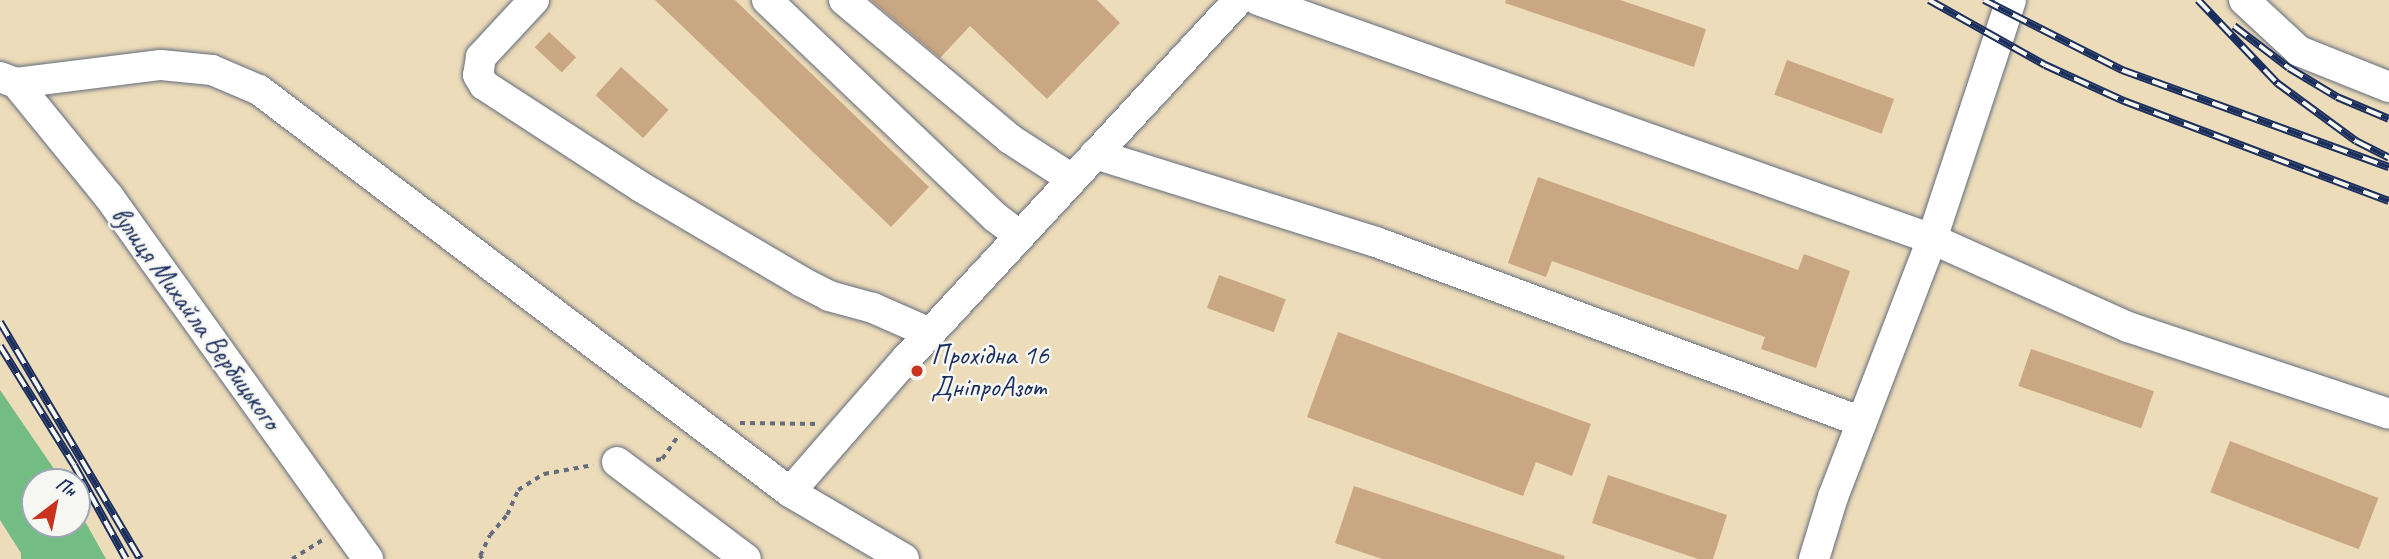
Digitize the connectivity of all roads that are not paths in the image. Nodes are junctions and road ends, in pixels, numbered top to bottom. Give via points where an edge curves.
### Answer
1 (534, 0) edge
2 (767, 0) edge
3 (844, 0) edge
4 (1238, 0) edge
5 (1258, 0) edge
6 (2011, 0) edge
7 (2244, 0) edge
8 (8, 80) edge
9 (2389, 87) edge
10 (1095, 154) junction
11 (1072, 179) junction
12 (1020, 236) junction
13 (1931, 239) junction
14 (930, 333) junction
15 (2389, 414) edge
16 (1862, 422) junction
17 (617, 462) dead end
18 (790, 492) junction
19 (368, 559) edge
20 (746, 559) edge
21 (904, 559) edge
22 (1814, 559) edge

1 - 14 street via 481,57 478,75 484,85 641,187 803,282
2 - 12 street
3 - 11 street via 1010,139
4 - 10 street
5 - 13 street
6 - 13 street
7 - 9 street via 2299,51
8 - 18 street via 160,65 212,70 259,90
8 - 19 street, вулиця Михайла Вербицького via 109,197
10 - 11 street
10 - 16 street via 1376,242
11 - 12 street
12 - 14 street
13 - 15 street via 2128,327
13 - 16 street
14 - 18 street
16 - 22 street
17 - 20 street
18 - 21 street

